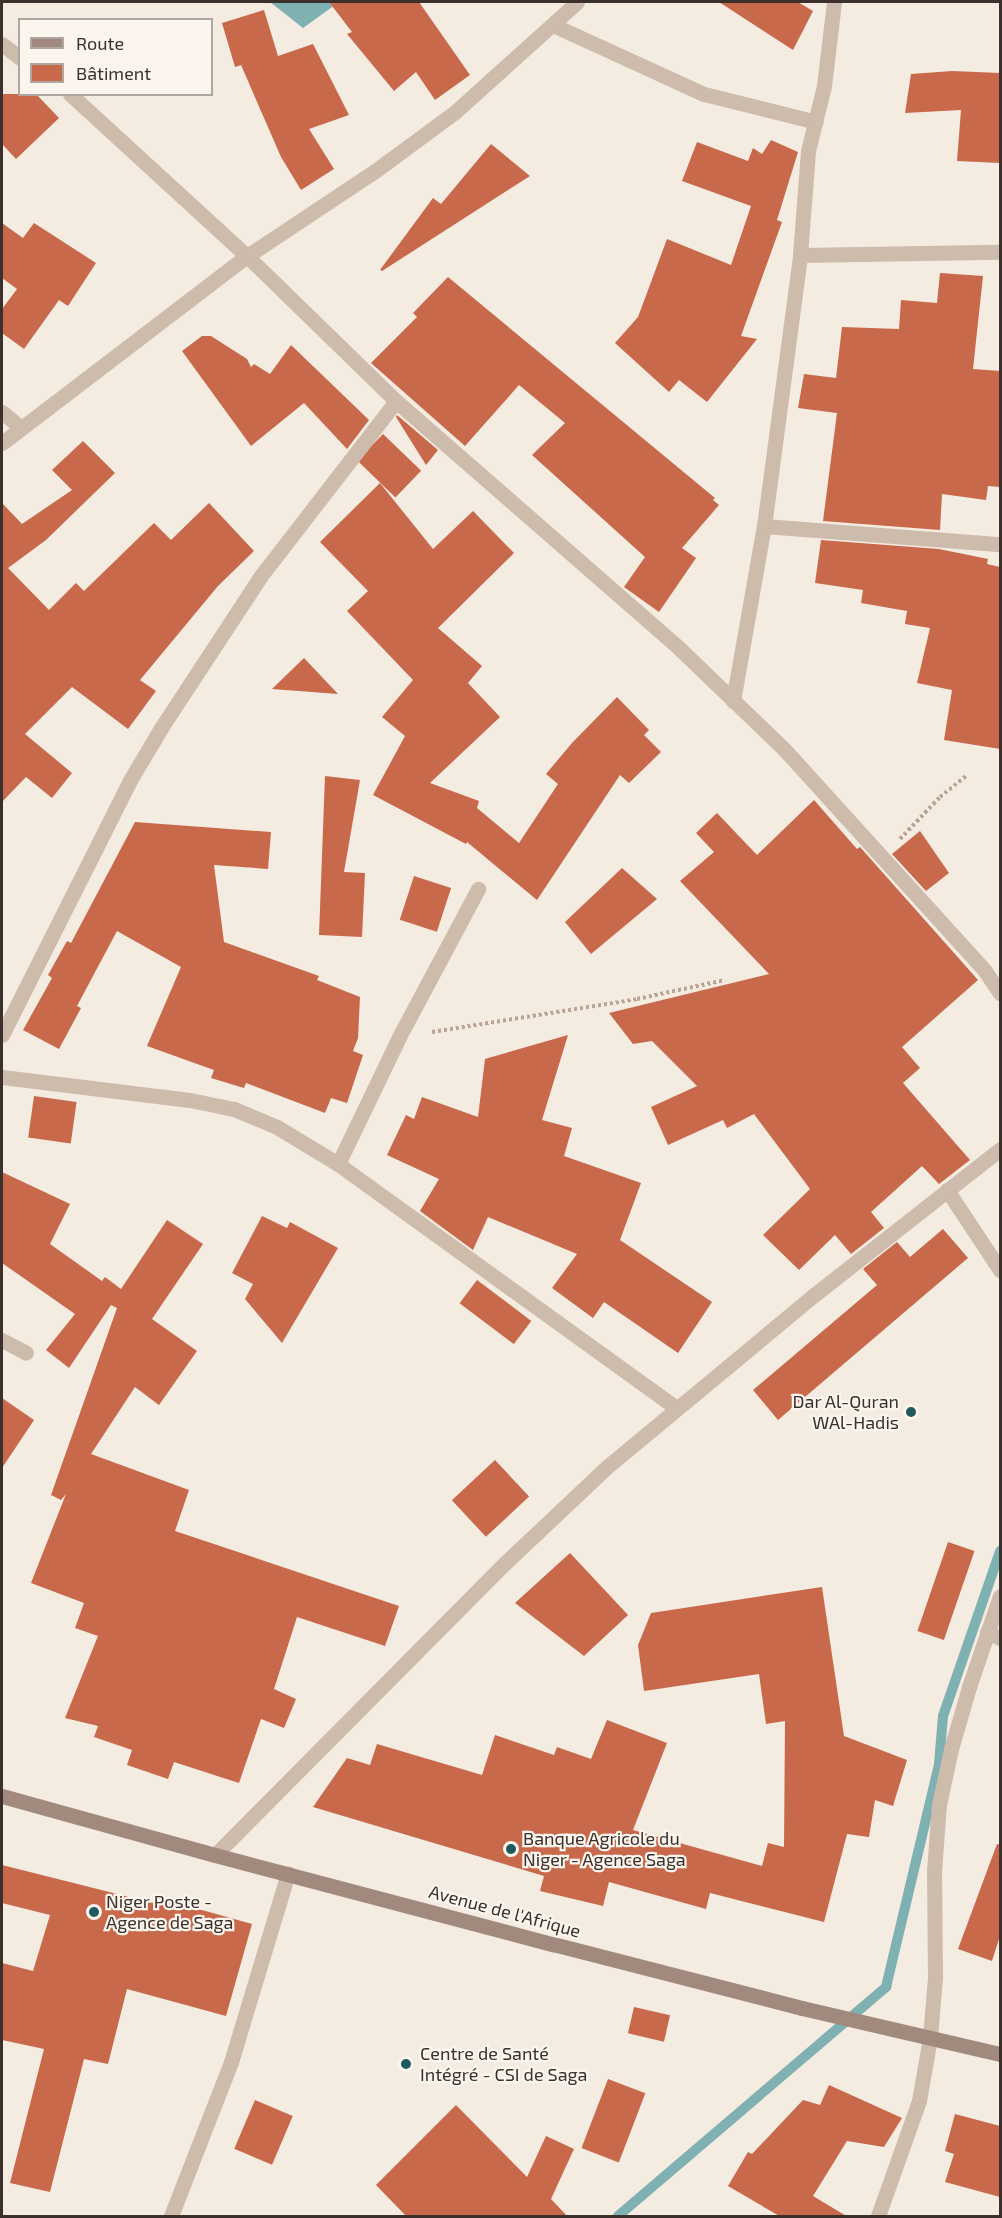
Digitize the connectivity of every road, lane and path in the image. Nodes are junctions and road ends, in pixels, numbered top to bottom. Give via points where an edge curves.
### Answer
1 (577, 2) edge
2 (834, 2) edge
3 (553, 25) junction
4 (2, 44) edge
5 (18, 56) edge
6 (72, 96) edge
7 (816, 122) junction
8 (1000, 252) edge
9 (800, 255) junction
10 (247, 256) junction
11 (396, 401) junction
12 (2, 412) edge
13 (21, 428) junction
14 (2, 443) edge
15 (764, 526) junction
16 (1000, 544) edge
17 (733, 701) junction
18 (967, 775) dead end
19 (883, 856) junction
20 (478, 889) dead end
21 (725, 980) dead end
22 (1000, 993) edge
23 (2, 1035) edge
24 (399, 1037) junction
25 (2, 1077) edge
26 (1000, 1149) edge
27 (338, 1164) junction
28 (947, 1190) junction
29 (1000, 1270) edge
30 (2, 1340) edge
31 (26, 1353) dead end
32 (676, 1408) junction
33 (1000, 1596) edge
34 (994, 1635) edge
35 (2, 1796) edge
36 (215, 1855) junction
37 (288, 1873) junction
38 (930, 2037) junction
39 (1000, 2054) edge
40 (171, 2217) edge
41 (879, 2217) edge

1 - 3 street
2 - 7 street
3 - 7 street via 704,94
3 - 10 street via 456,112
4 - 5 street
6 - 10 street
7 - 9 street via 808,151
8 - 9 street
9 - 15 street
10 - 11 street
10 - 13 street
11 - 17 street via 646,619
11 - 23 street via 260,577 160,728
12 - 13 street
13 - 14 street
15 - 16 street
15 - 17 street
17 - 19 street via 784,749
18 - 19 path
19 - 22 street
20 - 24 street
21 - 24 path via 637,999
24 - 27 street
25 - 27 street via 234,1109 277,1127
26 - 28 street
27 - 32 street
28 - 29 street
28 - 32 street
30 - 31 street
32 - 36 street via 505,1563
33 - 34 street
34 - 38 street via 951,1749 939,1805
35 - 36 main road, Avenue de l'Afrique
36 - 37 main road, Avenue de l'Afrique
37 - 38 main road, Avenue de l'Afrique via 802,2008
37 - 40 street via 231,2062
38 - 39 main road, Avenue de l'Afrique
38 - 41 street via 919,2101

